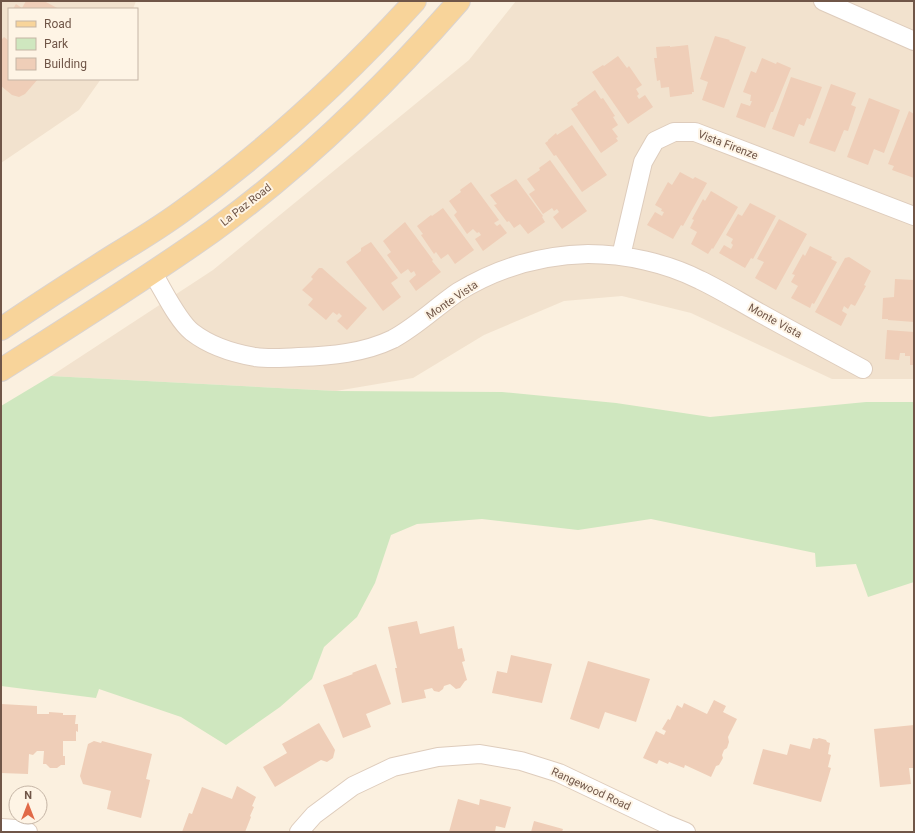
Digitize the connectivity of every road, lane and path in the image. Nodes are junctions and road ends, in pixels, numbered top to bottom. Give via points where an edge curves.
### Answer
1 (415, 1) edge
2 (459, 1) edge
3 (823, 1) edge
4 (914, 41) edge
5 (914, 216) edge
6 (621, 256) junction
7 (152, 272) junction
8 (1, 329) edge
9 (862, 369) dead end
10 (1, 370) edge
11 (1, 828) edge
12 (28, 832) edge
13 (299, 832) edge
14 (686, 832) edge

1 - 8 main road via 340,79 263,149 181,212
2 - 7 main road, La Paz Road via 381,87 320,145 213,230
3 - 4 street
5 - 6 street, Vista Firenze via 695,132 674,132 655,141 643,162
6 - 7 street, Monte Vista via 582,255 522,263 492,274 458,293 392,339 361,351 330,356 287,358 256,357 211,345 190,331
6 - 9 street, Monte Vista via 660,264 699,279
7 - 10 main road, La Paz Road
11 - 12 street
13 - 14 street, Rangewood Road via 314,815 352,786 393,767 438,757 480,754 521,761 559,773

